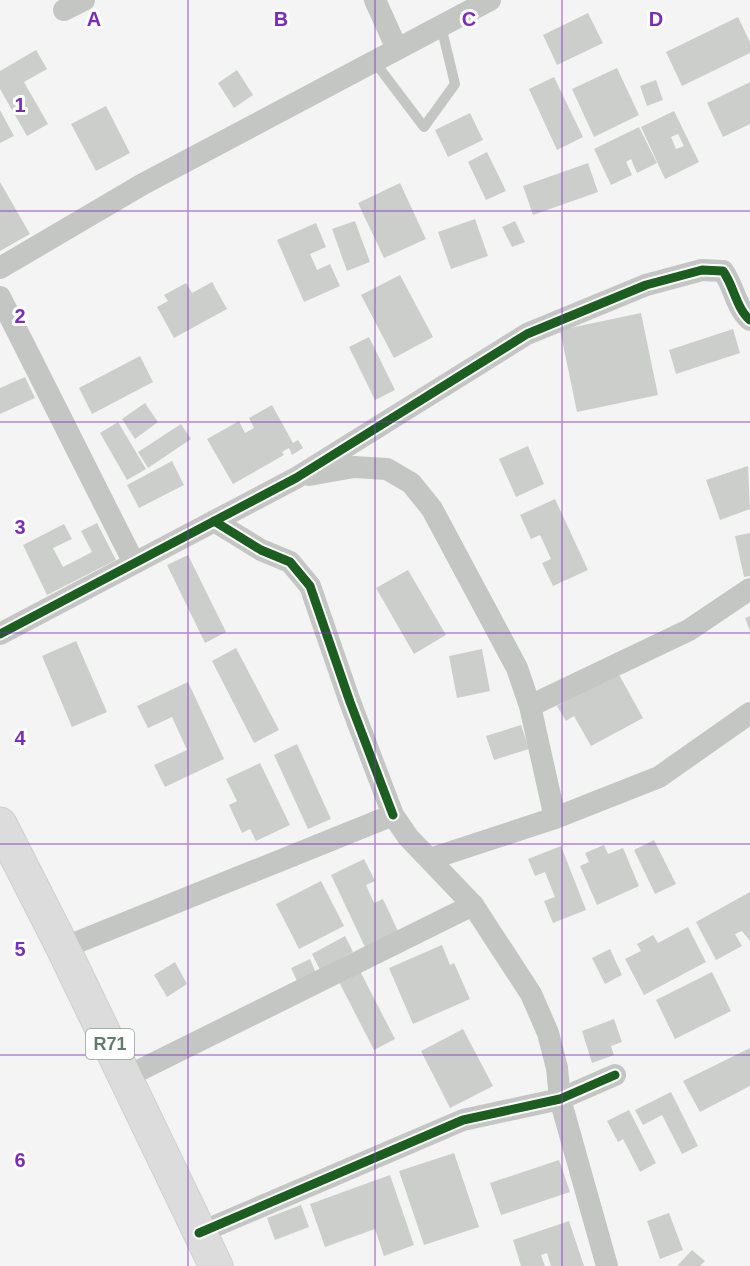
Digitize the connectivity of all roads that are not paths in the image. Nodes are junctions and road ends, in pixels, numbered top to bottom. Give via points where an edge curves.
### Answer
1 (375, 0) edge
2 (490, 0) edge
3 (441, 26) junction
4 (397, 49) junction
5 (374, 61) junction
6 (0, 268) edge
7 (0, 297) edge
8 (750, 320) edge
9 (296, 478) junction
10 (214, 521) junction
11 (134, 563) junction
12 (750, 589) edge
13 (0, 634) edge
14 (530, 706) junction
15 (750, 713) edge
16 (393, 815) junction
17 (555, 818) junction
18 (0, 825) edge
19 (430, 859) junction
20 (473, 905) junction
21 (63, 948) junction
22 (615, 1076) dead end
23 (126, 1077) junction
24 (560, 1099) junction
25 (199, 1233) junction
26 (216, 1266) edge
27 (607, 1266) edge

1 - 4 street
2 - 3 street
3 - 4 street
3 - 5 lane via 455,84 424,127
4 - 5 street
5 - 6 street via 143,184
7 - 11 street
8 - 9 street via 743,314 723,271 702,270 646,285 527,334
9 - 10 street
9 - 14 street via 354,467 387,469 411,483 432,509 517,668
10 - 11 street
10 - 16 street via 261,550 290,562 310,586
11 - 13 street
12 - 14 street via 688,630
14 - 17 street
15 - 17 street via 660,777
16 - 19 street
16 - 21 street
17 - 19 street
18 - 21 main road, R71
19 - 20 street
20 - 23 street
20 - 24 street via 531,994 548,1033
21 - 23 main road, R71
22 - 24 street
23 - 25 main road, R71
24 - 25 street via 463,1120
24 - 27 street
25 - 26 main road, R71

